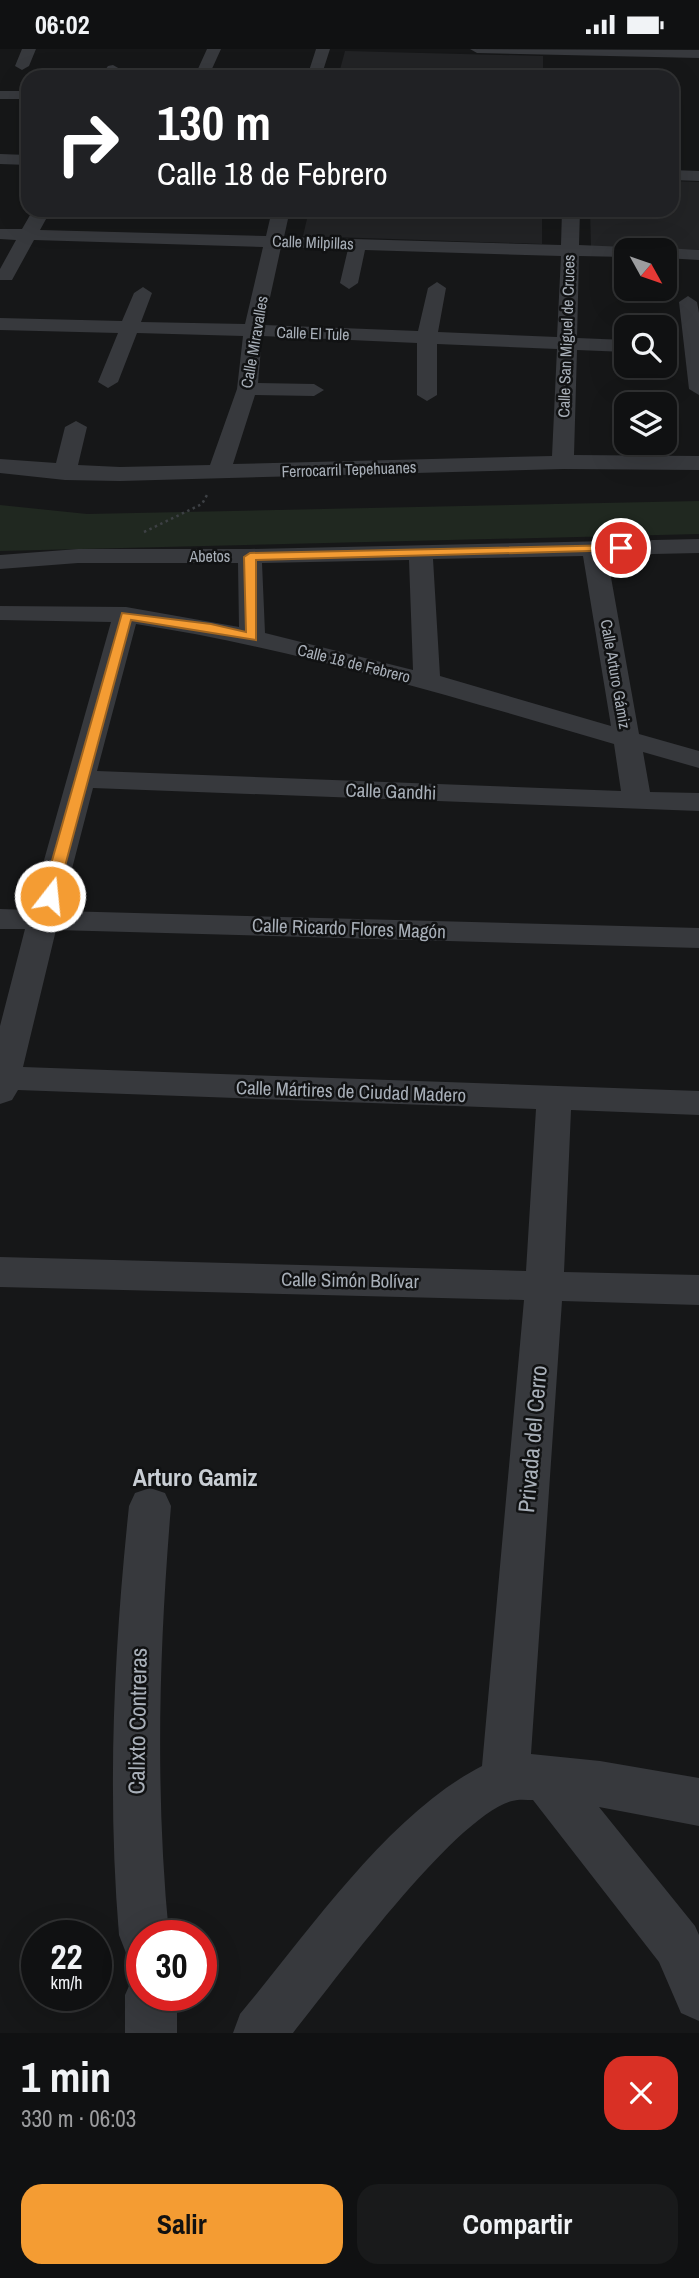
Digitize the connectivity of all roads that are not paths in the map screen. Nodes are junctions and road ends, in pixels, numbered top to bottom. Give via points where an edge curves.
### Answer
1 (30, 49) edge
2 (214, 49) edge
3 (323, 49) edge
4 (477, 49) edge
5 (699, 54) edge
6 (571, 55) edge
7 (661, 56) edge
8 (22, 66) dead end
9 (204, 70) edge
10 (316, 70) edge
11 (0, 95) edge
12 (21, 95) edge
13 (0, 159) edge
14 (21, 160) edge
15 (679, 175) edge
16 (699, 176) edge
17 (38, 217) edge
18 (279, 217) edge
19 (570, 217) edge
20 (0, 235) edge
21 (28, 235) junction
22 (274, 241) junction
23 (358, 243) junction
24 (568, 249) junction
25 (614, 251) edge
26 (677, 254) edge
27 (699, 255) edge
28 (5, 276) dead end
29 (349, 283) dead end
30 (438, 288) dead end
31 (143, 293) dead end
32 (688, 302) dead end
33 (0, 324) edge
34 (130, 328) junction
35 (253, 330) junction
36 (427, 337) junction
37 (565, 344) junction
38 (614, 346) edge
39 (690, 348) edge
40 (108, 382) dead end
41 (247, 389) junction
42 (699, 389) edge
43 (314, 390) dead end
44 (428, 395) dead end
45 (76, 427) dead end
46 (563, 462) junction
47 (699, 463) edge
48 (0, 466) edge
49 (219, 472) junction
50 (65, 473) junction
51 (699, 546) edge
52 (594, 548) junction
53 (421, 552) junction
54 (250, 557) junction
55 (0, 562) edge
56 (0, 613) edge
57 (126, 615) junction
58 (252, 637) junction
59 (427, 681) junction
60 (628, 738) junction
61 (699, 761) edge
62 (84, 779) junction
63 (637, 800) junction
64 (699, 802) edge
65 (0, 919) edge
66 (43, 919) junction
67 (699, 938) edge
68 (2, 1085) edge
69 (554, 1099) junction
70 (699, 1103) edge
71 (0, 1272) edge
72 (544, 1284) junction
73 (699, 1290) edge
74 (150, 1506) dead end
75 (525, 1778) junction
76 (699, 1801) edge
77 (142, 1920) edge
78 (699, 1995) edge
79 (151, 2011) edge
80 (151, 2033) edge
81 (259, 2033) edge

1 - 8 street
2 - 9 street
3 - 10 street
4 - 6 street
5 - 7 street
6 - 7 street
11 - 12 street
13 - 14 street
15 - 16 street
17 - 21 street
18 - 22 street, Calle Miravalles
19 - 24 street, Calle San Miguel de Cruces
20 - 21 street, Calle Milpillas
21 - 22 street, Calle Milpillas
21 - 28 street
22 - 23 street, Calle Milpillas
22 - 35 street, Calle Miravalles
23 - 24 street, Calle Milpillas
23 - 29 street
24 - 25 street, Calle Milpillas
24 - 37 street, Calle San Miguel de Cruces
26 - 27 street
30 - 36 street
31 - 34 street
32 - 39 street
33 - 34 street, Calle El Tule
34 - 35 street, Calle El Tule
34 - 40 street
35 - 36 street, Calle El Tule
35 - 41 street, Calle Miravalles
36 - 37 street, Calle El Tule
36 - 44 street
37 - 38 street, Calle El Tule
37 - 46 street, Calle San Miguel de Cruces
39 - 42 street
41 - 43 street
41 - 49 street, Calle Miravalles
45 - 50 street
46 - 47 street, Ferrocarril Tepehuanes
46 - 49 street, Ferrocarril Tepehuanes
48 - 50 street, Ferrocarril Tepehuanes
49 - 50 street, Ferrocarril Tepehuanes
51 - 52 street, Abetos
52 - 53 street, Abetos
52 - 60 street, Calle Arturo Gámiz
53 - 54 street, Abetos
53 - 59 street
54 - 55 street, Abetos via 78,556
54 - 58 street
56 - 57 street, Calle 18 de Febrero
57 - 58 street, Calle 18 de Febrero
57 - 62 street
58 - 59 street, Calle 18 de Febrero
59 - 60 street, Calle 18 de Febrero
60 - 61 street, Calle 18 de Febrero
60 - 63 street, Calle Arturo Gámiz
62 - 63 street, Calle Gandhi
62 - 66 street
63 - 64 street, Calle Gandhi
65 - 66 street, Calle Ricardo Flores Magón
66 - 67 street, Calle Ricardo Flores Magón
66 - 68 street
68 - 69 street, Calle Mártires de Ciudad Madero
69 - 70 street, Calle Mártires de Ciudad Madero
69 - 72 street, Privada del Cerro
71 - 72 street, Calle Simón Bolívar
72 - 73 street, Calle Simón Bolívar
72 - 75 street, Privada del Cerro
74 - 77 street, Calixto Contreras via 135,1706 135,1856
75 - 76 street
75 - 78 street via 677,1944
75 - 81 street via 466,1802 428,1837 379,1888
79 - 80 street

